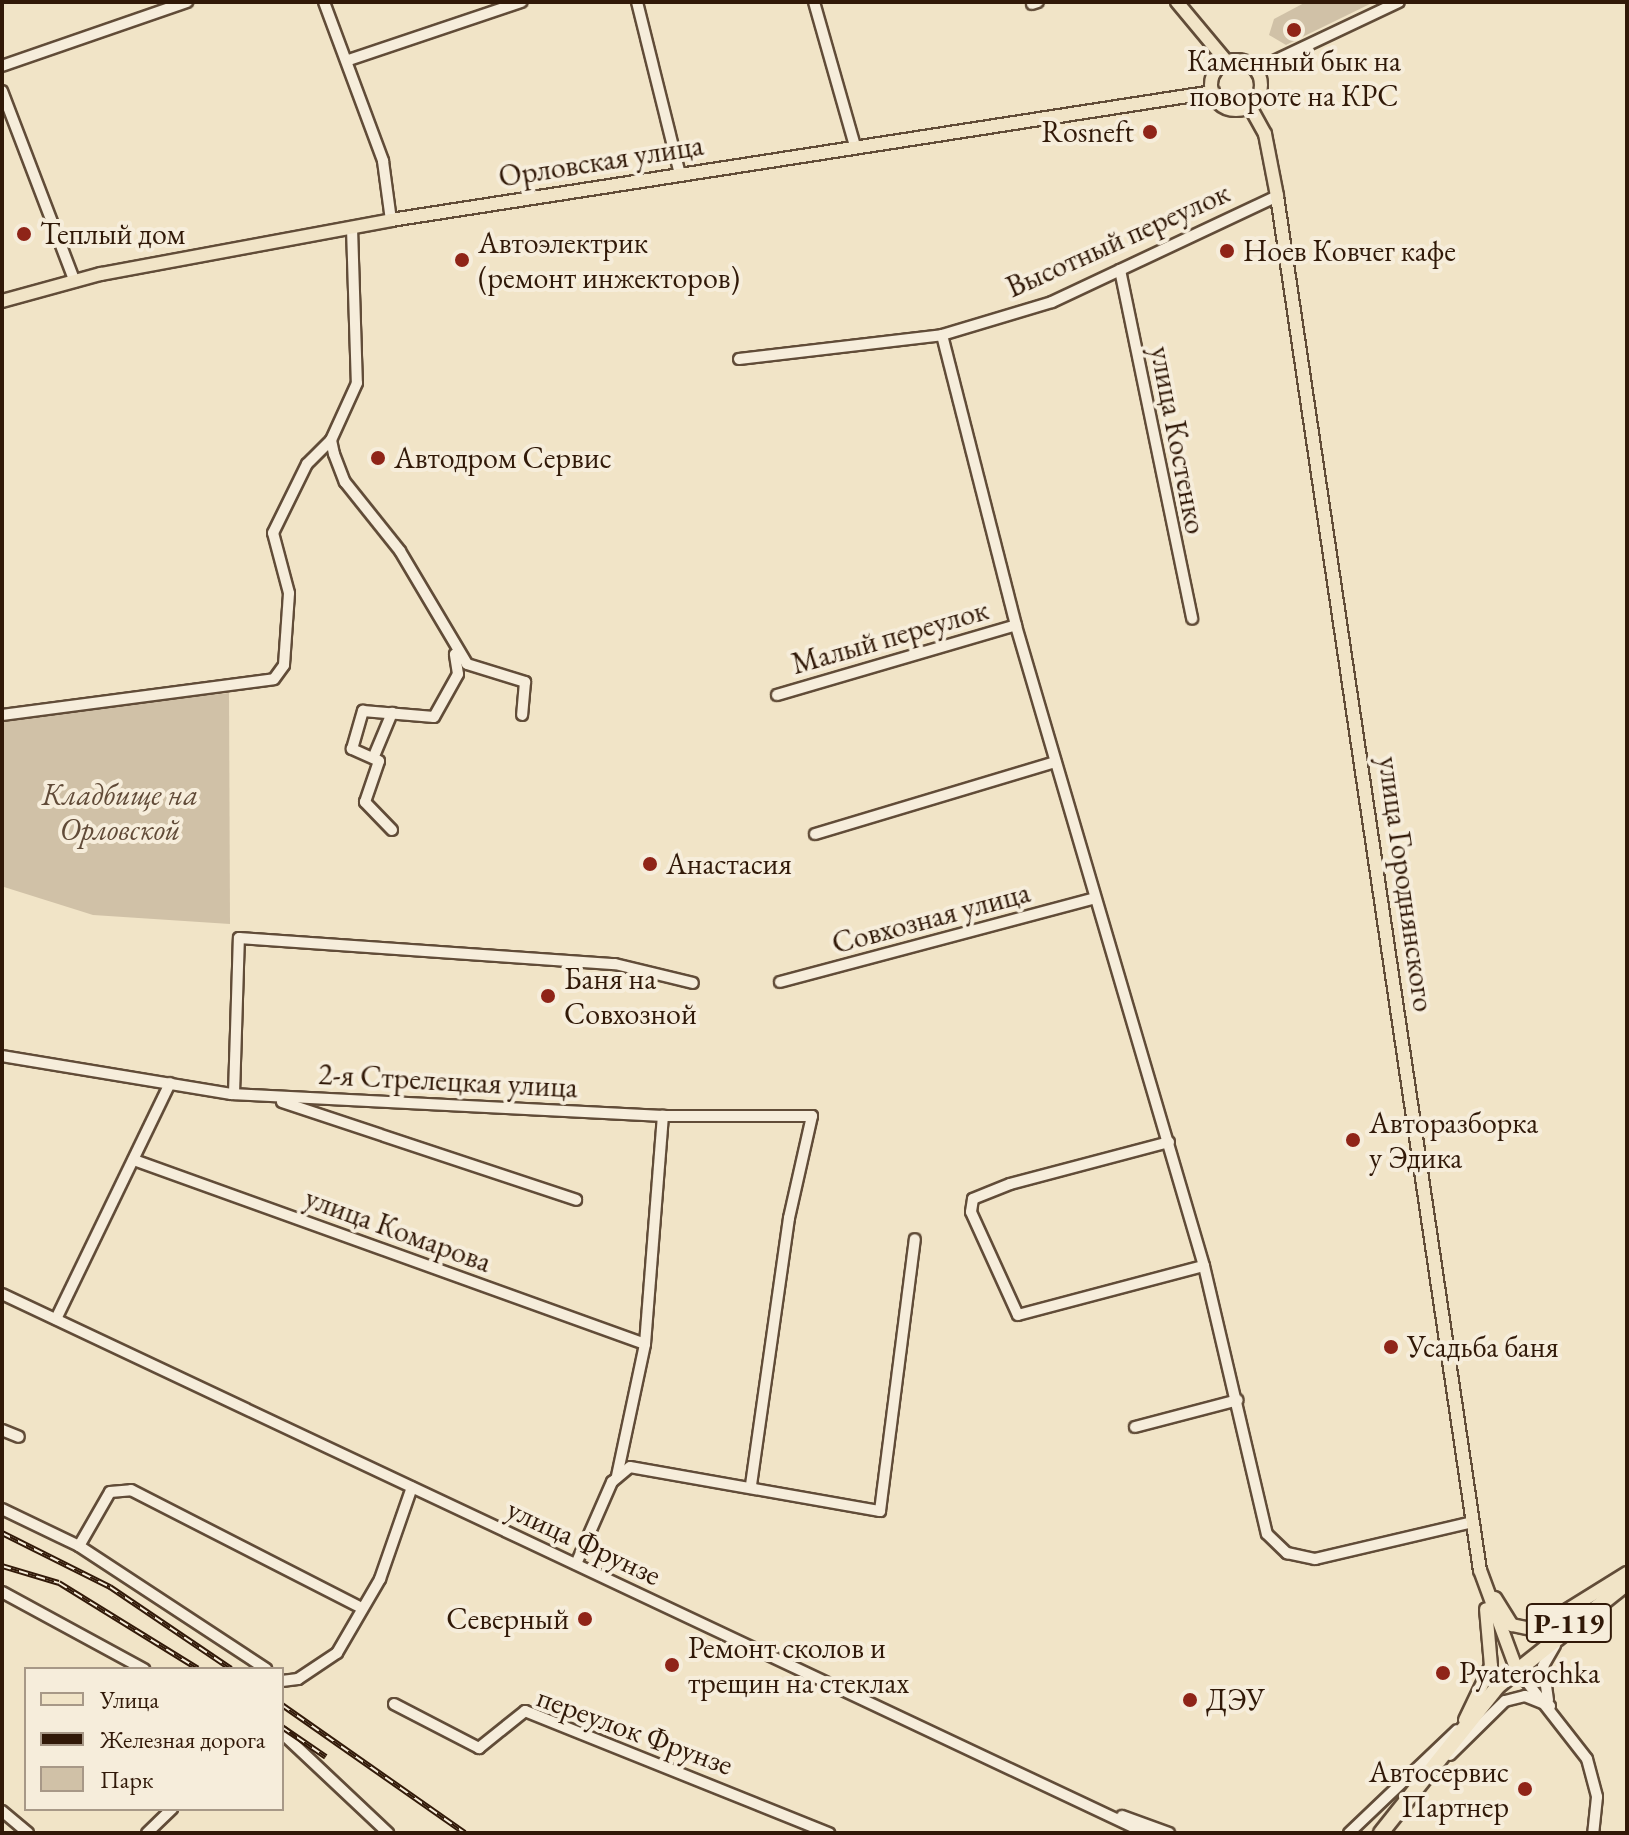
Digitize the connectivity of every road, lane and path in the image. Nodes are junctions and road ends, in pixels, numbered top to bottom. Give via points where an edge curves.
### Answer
1 (187, 2) edge
2 (324, 2) edge
3 (521, 2) edge
4 (637, 2) edge
5 (814, 2) edge
6 (1177, 2) edge
7 (1399, 2) edge
8 (349, 60) junction
9 (1227, 62) junction
10 (2, 66) edge
11 (1255, 70) junction
12 (1213, 92) junction
13 (3, 95) edge
14 (1249, 105) junction
15 (855, 146) junction
16 (680, 174) junction
17 (1277, 196) junction
18 (391, 220) junction
19 (334, 231) junction
20 (356, 231) junction
21 (353, 252) junction
22 (1120, 270) junction
23 (75, 282) junction
24 (2, 301) edge
25 (942, 335) junction
26 (739, 359) dead end
27 (331, 440) junction
28 (1192, 619) dead end
29 (1016, 625) junction
30 (453, 641) junction
31 (472, 669) junction
32 (458, 674) junction
33 (777, 695) dead end
34 (392, 713) junction
35 (2, 715) edge
36 (522, 715) dead end
37 (374, 756) junction
38 (1055, 762) junction
39 (392, 830) dead end
40 (815, 834) dead end
41 (1093, 899) junction
42 (780, 982) dead end
43 (693, 983) dead end
44 (2, 1056) edge
45 (170, 1083) junction
46 (231, 1094) junction
47 (663, 1116) junction
48 (1169, 1142) junction
49 (134, 1160) junction
50 (576, 1200) dead end
51 (915, 1239) dead end
52 (1204, 1266) junction
53 (2, 1294) edge
54 (56, 1319) junction
55 (645, 1344) junction
56 (1238, 1400) junction
57 (1135, 1427) dead end
58 (2, 1430) edge
59 (19, 1437) dead end
60 (617, 1476) junction
61 (751, 1486) junction
62 (412, 1487) junction
63 (2, 1509) edge
64 (1473, 1522) junction
65 (79, 1546) junction
66 (576, 1564) junction
67 (1480, 1570) junction
68 (1627, 1573) edge
69 (1627, 1583) edge
70 (1627, 1591) edge
71 (2, 1592) edge
72 (358, 1606) junction
73 (140, 1667) edge
74 (263, 1667) edge
75 (1516, 1668) junction
76 (284, 1681) edge
77 (394, 1704) dead end
78 (1550, 1706) junction
79 (1461, 1726) junction
80 (284, 1735) edge
81 (1401, 1806) junction
82 (1094, 1808) junction
83 (2, 1811) edge
84 (170, 1811) edge
85 (28, 1833) edge
86 (147, 1833) edge
87 (388, 1833) edge
88 (829, 1833) edge
89 (1146, 1833) edge
90 (1169, 1833) edge
91 (1349, 1833) edge
92 (1381, 1833) edge
93 (1593, 1833) edge

1 - 10 street
2 - 8 street
3 - 8 street
4 - 16 street
5 - 15 street
6 - 9 main road
7 - 11 street
8 - 18 street via 383,161
9 - 11 main road
9 - 12 main road via 1215,72
11 - 14 main road via 1261,88
12 - 14 main road via 1225,107
12 - 15 main road, Орловская улица
13 - 23 street
14 - 17 main road, улица Городнянского via 1265,134
15 - 16 main road, Орловская улица
16 - 18 main road, Орловская улица
17 - 22 street, Высотный переулок
17 - 64 main road, улица Городнянского
18 - 20 main road, Орловская улица
19 - 20 main road, Орловская улица
19 - 21 street
19 - 23 main road, Орловская улица
20 - 21 street
21 - 27 street via 357,383
22 - 25 street, Высотный переулок via 1052,302
22 - 28 street, улица Костенко
23 - 24 main road, Орловская улица
25 - 26 street, Высотный переулок
25 - 29 street
27 - 30 street via 345,482 400,551
27 - 35 street via 307,464 273,533 289,593 284,665 274,679
29 - 33 street, Малый переулок
29 - 38 street
30 - 31 street
30 - 32 street
31 - 32 street
31 - 36 street via 522,679
32 - 34 street via 434,717
34 - 37 street
34 - 37 street via 372,707 363,711 352,747
37 - 39 street via 379,766 365,802
38 - 40 street
38 - 41 street
41 - 42 street, Совхозная улица
41 - 48 street
43 - 46 street via 615,964 239,938
44 - 45 street, 2-я Стрелецкая улица
45 - 46 street, 2-я Стрелецкая улица
45 - 49 street
46 - 47 street, 2-я Стрелецкая улица
46 - 50 street, 2-я Стрелецкая улица via 299,1105
47 - 55 street
47 - 61 street, 2-я Стрелецкая улица via 812,1116 789,1218
48 - 52 street
48 - 52 street via 973,1199 971,1212 1018,1315
49 - 54 street
49 - 55 street, улица Комарова
51 - 61 street via 880,1511
52 - 56 street
53 - 54 street, улица Фрунзе
54 - 62 street, улица Фрунзе
55 - 60 street
56 - 57 street
56 - 64 street via 1267,1534 1300,1558
58 - 59 street
60 - 61 street via 635,1468
60 - 66 street
62 - 66 street, улица Фрунзе
62 - 72 street via 380,1579
63 - 65 street
64 - 67 main road, улица Городнянского
65 - 72 street via 110,1492 131,1490
65 - 74 street
66 - 82 street, улица Фрунзе
67 - 68 main road via 1507,1620 1525,1630 1556,1621
67 - 75 main road, улица Городнянского
67 - 79 main road via 1491,1666
69 - 75 highway, Р-119
70 - 78 street via 1547,1655 1542,1676
71 - 73 street
72 - 76 street via 337,1653 298,1679
75 - 78 street
75 - 79 highway, Р-119
77 - 88 street, переулок Фрунзе via 479,1748 525,1711
78 - 81 street via 1525,1696 1505,1701
78 - 93 street via 1594,1777
79 - 81 highway, Р-119
79 - 91 street
80 - 87 street
81 - 92 highway, Р-119
82 - 89 street, улица Фрунзе
82 - 90 street
83 - 85 street
84 - 86 street

